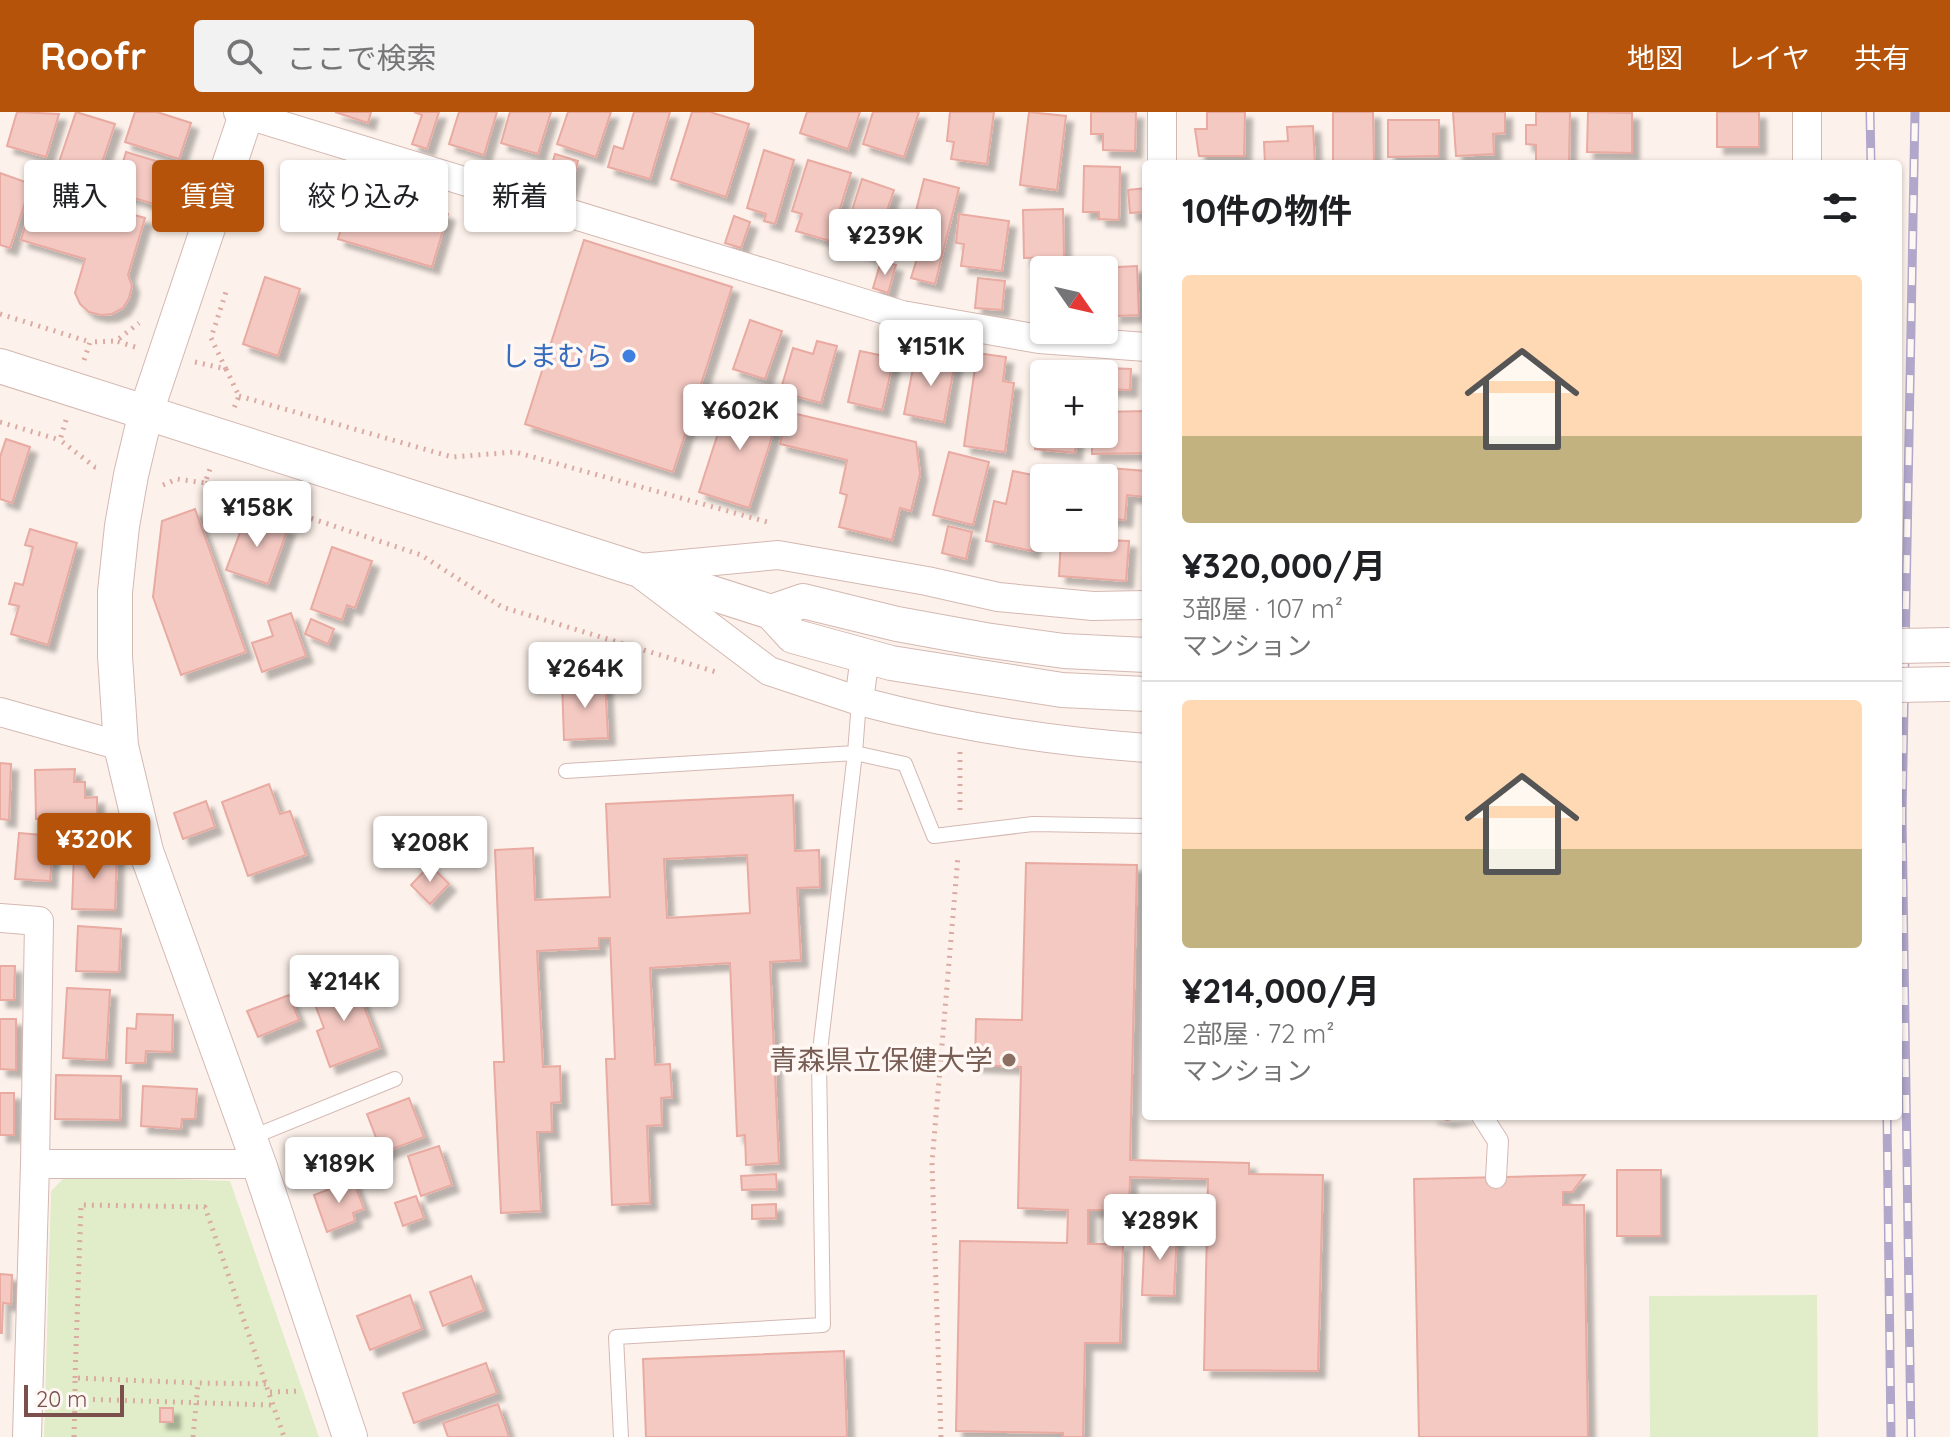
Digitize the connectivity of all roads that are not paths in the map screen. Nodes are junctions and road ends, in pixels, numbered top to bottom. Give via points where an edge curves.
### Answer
1 (1162, 112) edge
2 (1807, 112) edge
3 (244, 113) edge
4 (1162, 160) edge
5 (1807, 160) edge
6 (1142, 347) edge
7 (0, 366) edge
8 (146, 412) junction
9 (633, 568) junction
10 (1142, 605) edge
11 (771, 612) junction
12 (1950, 645) edge
13 (1902, 646) edge
14 (1142, 655) edge
15 (865, 656) junction
16 (1950, 684) edge
17 (1902, 685) edge
18 (1142, 694) edge
19 (859, 701) junction
20 (0, 712) edge
21 (121, 746) junction
22 (1142, 748) edge
23 (855, 753) junction
24 (566, 771) dead end
25 (1142, 826) edge
26 (0, 918) edge
27 (395, 1079) dead end
28 (1485, 1120) edge
29 (254, 1151) junction
30 (35, 1164) junction
31 (1496, 1178) dead end
32 (27, 1437) edge
33 (350, 1437) edge
34 (621, 1437) edge

1 - 4 street
2 - 5 street
3 - 6 street via 902,315 1039,339
3 - 8 street
7 - 8 street
8 - 9 street
8 - 21 street via 122,526 115,592
9 - 10 street via 778,555 998,597
9 - 11 street
9 - 19 street via 769,671
11 - 14 street via 803,601 933,631 1064,651
11 - 15 street via 793,636
12 - 13 street, bridge
15 - 18 street via 1062,690
15 - 19 street
16 - 17 street, bridge
19 - 22 street via 1073,743
19 - 23 lane
20 - 21 street
21 - 29 street via 146,851
23 - 24 lane
23 - 25 lane via 905,764 934,836 1033,824
23 - 34 lane via 819,1059 823,1325 616,1337
26 - 30 street via 39,921
27 - 29 lane
28 - 31 street via 1498,1141
29 - 30 street
29 - 33 street
30 - 32 street

